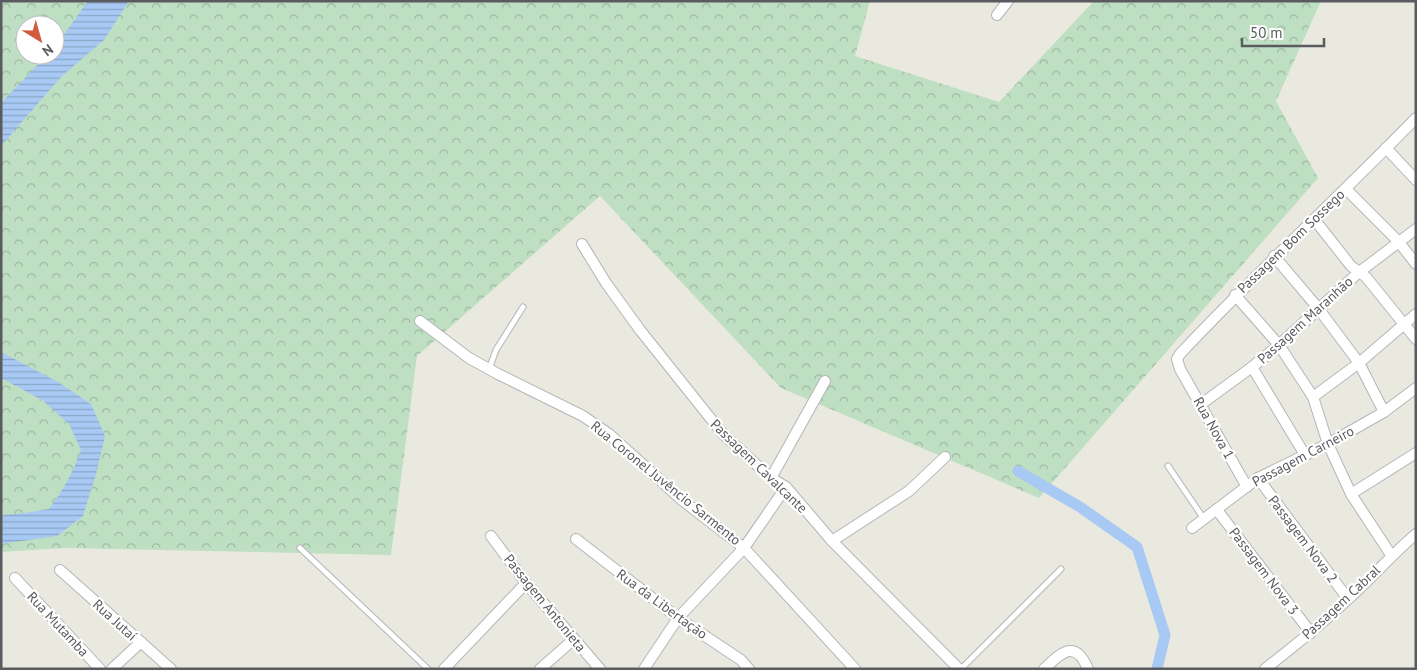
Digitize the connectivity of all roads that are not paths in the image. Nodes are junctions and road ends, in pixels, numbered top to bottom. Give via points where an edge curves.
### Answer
1 (1008, 1) edge
2 (997, 15) dead end
3 (1416, 118) edge
4 (1386, 148) junction
5 (1416, 180) edge
6 (1346, 189) junction
7 (1314, 219) junction
8 (1416, 229) edge
9 (1398, 241) junction
10 (582, 244) dead end
11 (1274, 256) junction
12 (1416, 264) edge
13 (1358, 273) junction
14 (1235, 295) junction
15 (523, 307) dead end
16 (1318, 308) junction
17 (1416, 314) edge
18 (420, 321) dead end
19 (1404, 324) junction
20 (1416, 339) edge
21 (1279, 345) junction
22 (1359, 363) junction
23 (1252, 366) junction
24 (489, 369) junction
25 (1180, 369) joint
26 (825, 381) dead end
27 (1416, 388) edge
28 (1313, 397) junction
29 (1200, 405) junction
30 (1384, 412) junction
31 (1328, 444) junction
32 (1416, 453) edge
33 (1305, 455) junction
34 (945, 457) dead end
35 (1168, 466) dead end
36 (771, 478) junction
37 (1258, 478) junction
38 (1247, 487) junction
39 (786, 488) junction
40 (1351, 494) junction
41 (1217, 510) junction
42 (1204, 520) junction
43 (1192, 528) dead end
44 (1416, 534) edge
45 (491, 536) dead end
46 (576, 539) dead end
47 (832, 541) junction
48 (300, 548) dead end
49 (744, 548) junction
50 (1391, 555) junction
51 (1061, 569) dead end
52 (60, 570) dead end
53 (15, 578) dead end
54 (526, 584) junction
55 (1348, 599) junction
56 (678, 618) junction
57 (1311, 633) junction
58 (573, 640) junction
59 (141, 642) junction
60 (100, 669) edge
61 (112, 669) edge
62 (171, 669) edge
63 (428, 669) edge
64 (444, 669) edge
65 (540, 669) edge
66 (600, 669) edge
67 (644, 669) edge
68 (749, 669) edge
69 (855, 669) edge
70 (960, 669) edge
71 (1044, 669) edge
72 (1088, 669) edge
73 (1265, 669) edge

1 - 2 street
3 - 4 street, Passagem Bom Sossego
4 - 5 street
4 - 6 street, Passagem Bom Sossego
6 - 7 street, Passagem Bom Sossego
6 - 9 street
7 - 11 street, Passagem Bom Sossego
7 - 13 street
8 - 9 street, Passagem Maranhão
9 - 12 street
9 - 13 street, Passagem Maranhão
10 - 36 street, Passagem Cavalcante via 640,330 717,426
11 - 14 street, Passagem Bom Sossego
11 - 16 street
13 - 16 street, Passagem Maranhão
13 - 19 street via 1366,277
14 - 21 street
14 - 25 street, Passagem Bom Sossego via 1180,354 1177,359
15 - 24 lane via 496,350
16 - 21 street, Passagem Maranhão
16 - 22 street
17 - 19 street
18 - 24 street, Rua Coronel Juvêncio Sarmento
19 - 20 street
19 - 22 street
21 - 23 street, Passagem Maranhão
21 - 28 street
22 - 28 street
22 - 30 street
23 - 29 street
23 - 33 street, Passagem Maranhão
24 - 49 street, Rua Coronel Juvêncio Sarmento via 583,416 609,434 682,500
25 - 29 street, Rua Nova 1
26 - 36 street
27 - 30 street, Passagem Carneiro
28 - 31 street
29 - 38 street, Rua Nova 1
30 - 31 street, Passagem Carneiro
31 - 33 street, Passagem Carneiro
31 - 40 street
32 - 40 street
33 - 37 street, Passagem Carneiro
34 - 47 street via 910,491
35 - 42 lane
36 - 39 street, Passagem Cavalcante
37 - 38 street, Passagem Carneiro
37 - 55 street, Passagem Nova 2
38 - 41 street, Passagem Carneiro
39 - 47 street, Passagem Cavalcante
39 - 49 street
40 - 50 street
41 - 42 street, Passagem Carneiro
41 - 57 street, Passagem Nova 3
42 - 43 street, Passagem Carneiro
44 - 50 street, Passagem Cabral
45 - 54 street, Passagem Antonieta
46 - 56 street, Rua da Libertação
47 - 70 street, Passagem Cavalcante
48 - 63 lane
49 - 56 street
49 - 69 street, Rua Coronel Juvêncio Sarmento
50 - 55 street, Passagem Cabral
51 - 70 lane
52 - 59 street, Rua Jutaí
53 - 60 street, Rua Mutamba
54 - 58 street, Passagem Antonieta
54 - 64 street
55 - 57 street, Passagem Cabral
56 - 67 street
56 - 68 street, Rua da Libertação via 734,655
57 - 73 street, Passagem Cabral
58 - 65 street
58 - 66 street, Passagem Antonieta
59 - 61 street
59 - 62 street, Rua Jutaí
71 - 72 street via 1060,653 1070,650 1077,652

